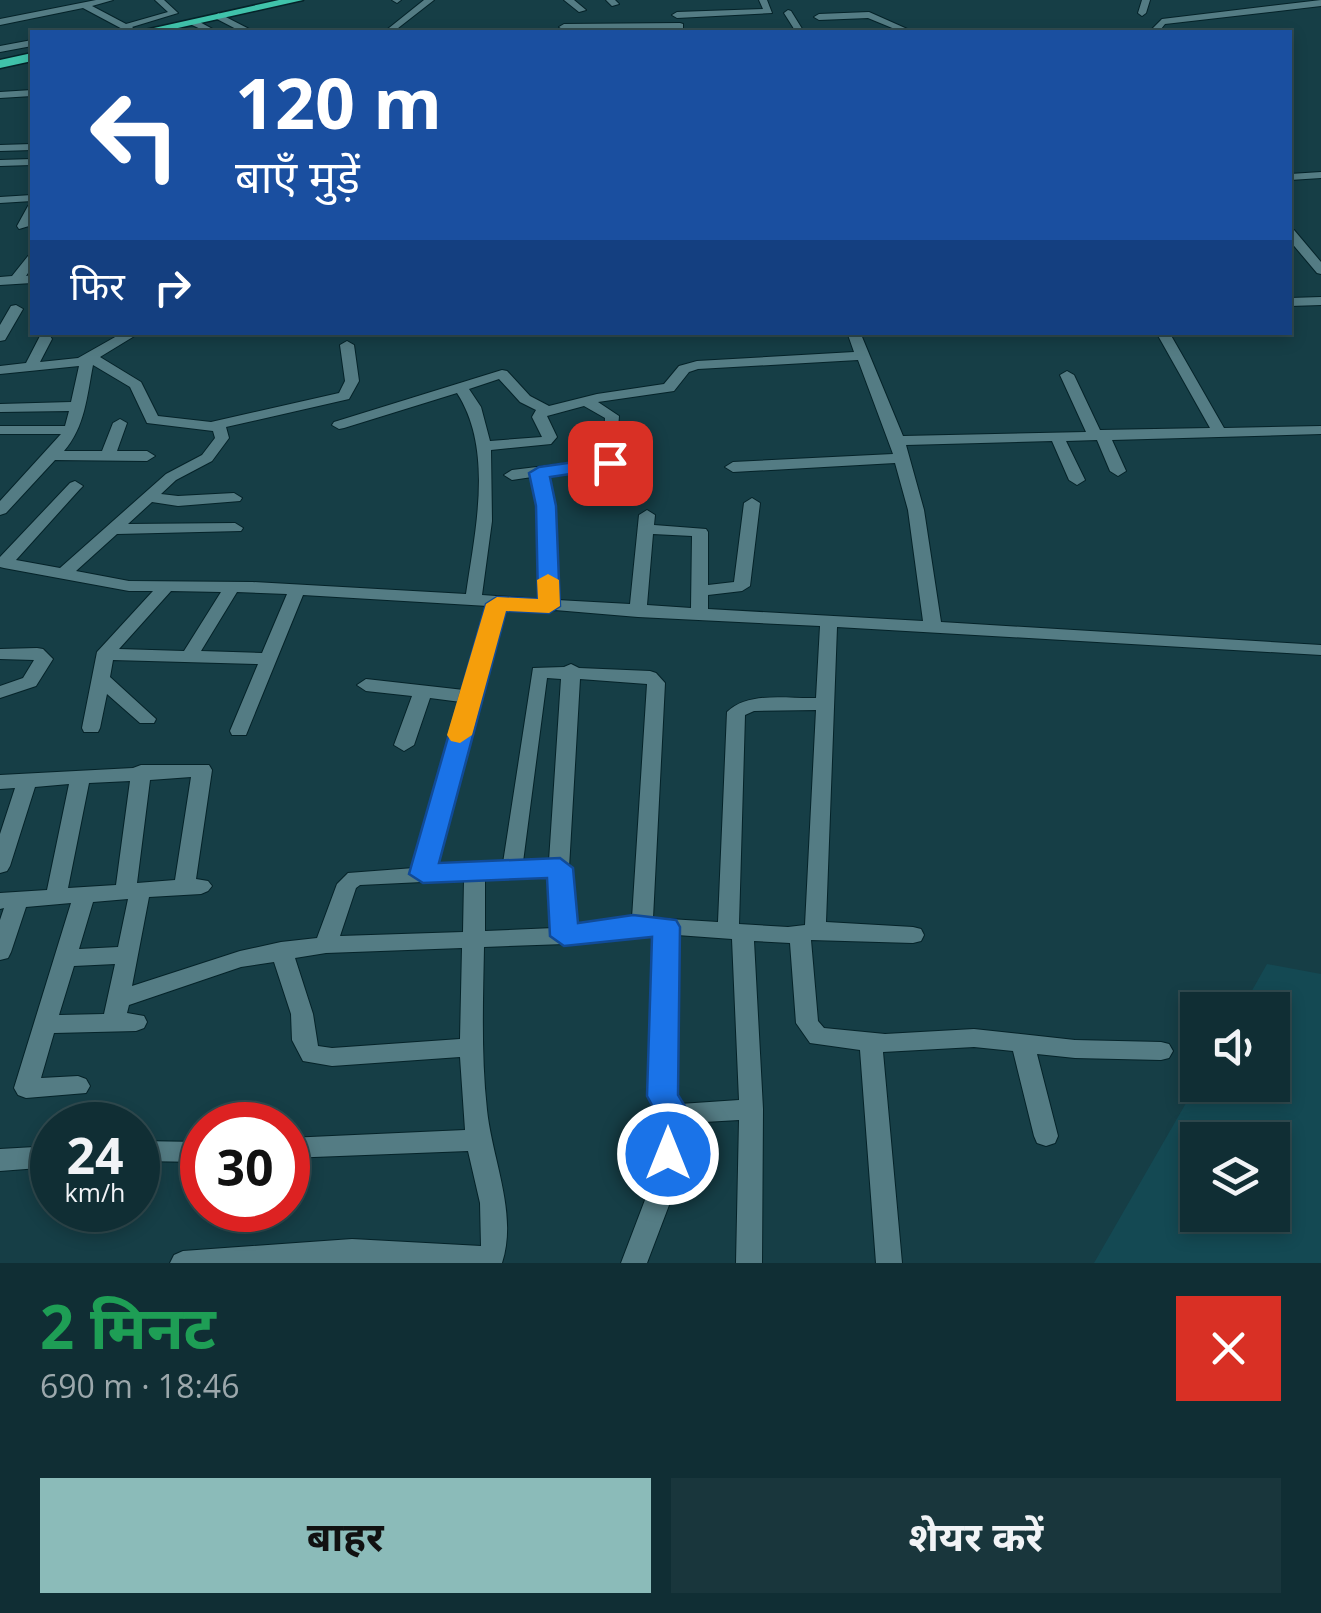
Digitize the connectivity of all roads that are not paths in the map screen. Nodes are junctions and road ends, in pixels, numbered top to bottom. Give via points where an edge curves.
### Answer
1 (53, 0) edge
2 (109, 0) edge
3 (159, 0) edge
4 (282, 0) edge
5 (295, 0) edge
6 (430, 0) edge
7 (568, 0) edge
8 (668, 0) edge
9 (1146, 0) edge
10 (764, 1) edge
11 (262, 2) edge
12 (1321, 3) edge
13 (84, 5) junction
14 (58, 10) junction
15 (582, 10) dead end
16 (788, 13) dead end
17 (1142, 13) dead end
18 (100, 14) junction
19 (218, 16) junction
20 (819, 17) dead end
21 (0, 22) edge
22 (193, 22) junction
23 (681, 24) edge
24 (42, 26) dead end
25 (564, 27) dead end
26 (128, 30) edge
27 (132, 30) edge
28 (135, 30) edge
29 (153, 30) edge
30 (209, 30) edge
31 (244, 30) edge
32 (391, 30) edge
33 (799, 30) edge
34 (904, 30) edge
35 (1157, 30) edge
36 (30, 43) edge
37 (0, 49) edge
38 (30, 55) edge
39 (0, 62) edge
40 (30, 92) edge
41 (0, 95) edge
42 (0, 148) edge
43 (30, 148) edge
44 (30, 162) edge
45 (0, 163) edge
46 (1321, 175) edge
47 (1292, 177) edge
48 (30, 198) edge
49 (0, 200) edge
50 (30, 212) edge
51 (22, 226) dead end
52 (1292, 235) edge
53 (30, 262) edge
54 (1321, 270) edge
55 (16, 280) junction
56 (30, 280) edge
57 (0, 281) edge
58 (1321, 301) edge
59 (1292, 302) edge
60 (30, 308) edge
61 (0, 309) edge
62 (16, 309) junction
63 (130, 335) edge
64 (854, 335) edge
65 (1164, 335) edge
66 (0, 337) edge
67 (45, 339) dead end
68 (347, 345) dead end
69 (863, 356) junction
70 (89, 359) junction
71 (30, 368) junction
72 (0, 370) edge
73 (1067, 376) dead end
74 (460, 387) junction
75 (586, 401) junction
76 (78, 406) junction
77 (0, 408) edge
78 (542, 413) junction
79 (120, 423) dead end
80 (215, 425) junction
81 (340, 425) dead end
82 (0, 430) edge
83 (71, 430) junction
84 (1321, 430) edge
85 (1219, 432) junction
86 (1098, 434) junction
87 (1056, 436) junction
88 (896, 441) junction
89 (483, 446) junction
90 (52, 455) junction
91 (108, 456) junction
92 (147, 456) dead end
93 (901, 458) junction
94 (734, 467) dead end
95 (1118, 472) dead end
96 (539, 473) junction
97 (512, 475) dead end
98 (1077, 480) dead end
99 (75, 486) dead end
100 (148, 497) junction
101 (234, 498) dead end
102 (752, 504) dead end
103 (0, 510) edge
104 (235, 528) dead end
105 (113, 529) junction
106 (2, 562) edge
107 (63, 574) junction
108 (166, 587) junction
109 (232, 587) junction
110 (297, 590) junction
111 (700, 591) junction
112 (474, 602) junction
113 (497, 604) junction
114 (549, 606) junction
115 (638, 612) junction
116 (698, 615) junction
117 (828, 620) junction
118 (933, 628) junction
119 (1321, 650) edge
120 (0, 654) edge
121 (105, 654) junction
122 (189, 657) junction
123 (268, 659) junction
124 (570, 670) junction
125 (99, 677) junction
126 (366, 685) dead end
127 (0, 692) edge
128 (423, 692) junction
129 (470, 697) junction
130 (827, 704) junction
131 (147, 719) dead end
132 (91, 728) dead end
133 (239, 732) dead end
134 (404, 745) dead end
135 (140, 771) junction
136 (81, 776) junction
137 (26, 780) junction
138 (0, 782) edge
139 (0, 866) edge
140 (560, 868) junction
141 (512, 870) junction
142 (476, 872) junction
143 (423, 874) junction
144 (133, 891) junction
145 (84, 895) junction
146 (56, 897) junction
147 (9, 900) edge
148 (654, 926) junction
149 (736, 931) junction
150 (807, 933) junction
151 (564, 936) junction
152 (913, 936) dead end
153 (475, 939) junction
154 (326, 945) junction
155 (282, 950) junction
156 (0, 952) edge
157 (127, 954) junction
158 (66, 958) junction
159 (119, 999) junction
160 (46, 1024) junction
161 (870, 1042) junction
162 (1023, 1044) junction
163 (474, 1047) junction
164 (1162, 1051) dead end
165 (78, 1086) dead end
166 (751, 1109) junction
167 (675, 1116) junction
168 (1046, 1136) dead end
169 (478, 1140) junction
170 (310, 1147) edge
171 (30, 1158) edge
172 (0, 1160) edge
173 (490, 1260) edge
174 (182, 1263) edge
175 (634, 1263) edge
176 (749, 1263) edge
177 (889, 1263) edge

1 - 14 street
2 - 13 street
3 - 27 street via 174,13
4 - 11 highway
5 - 19 highway
6 - 32 street
7 - 15 street
8 - 23 street
9 - 17 street
10 - 23 street via 768,11
11 - 28 highway
12 - 35 street
13 - 14 street
13 - 18 street
14 - 21 street
16 - 33 street
18 - 24 street
18 - 26 street
19 - 22 highway
19 - 31 street
20 - 34 street via 869,15
22 - 29 highway
22 - 30 street
23 - 25 street
36 - 37 street
38 - 39 highway
40 - 41 street
42 - 43 street
44 - 45 street
46 - 47 street
48 - 49 street
50 - 51 street
52 - 54 street
53 - 55 street
55 - 56 street
55 - 57 street
58 - 59 street
60 - 62 street
61 - 62 street
62 - 66 street
63 - 70 street
64 - 69 street
65 - 85 street
67 - 71 street
68 - 80 street via 352,387 344,396
69 - 75 street via 697,364 684,368 670,388
69 - 88 street
70 - 71 street
70 - 76 street
70 - 80 street via 136,385 152,420
71 - 72 street
73 - 86 street
74 - 78 street via 502,374
74 - 81 street
74 - 89 street via 478,414
75 - 78 street
75 - 96 street via 612,416 610,463
76 - 77 street
76 - 83 street
78 - 89 street via 546,441
79 - 91 street
80 - 100 street via 223,433 217,448
82 - 83 street
83 - 90 street
84 - 85 street
85 - 86 street
86 - 87 street
86 - 95 street
87 - 88 street
87 - 98 street
88 - 93 street
89 - 112 street
90 - 91 street
90 - 103 street
91 - 92 street
93 - 94 street
93 - 118 street via 918,520
96 - 97 street
96 - 114 street
99 - 106 street
100 - 101 street
100 - 105 street
102 - 111 street via 742,586
104 - 105 street
105 - 107 street
106 - 107 street
107 - 108 street
108 - 109 street
108 - 121 street
109 - 110 street
109 - 122 street
110 - 112 street
110 - 123 street
111 - 115 street via 700,532 646,522
111 - 116 street
112 - 113 street
113 - 114 street
113 - 129 street
114 - 115 street
115 - 116 street
116 - 117 street
117 - 118 street
117 - 130 street
118 - 119 street
120 - 127 street via 37,653 44,659 30,682
121 - 122 street
121 - 125 street
122 - 123 street
123 - 133 street
124 - 140 street
124 - 141 street via 539,672
124 - 148 street via 647,676 656,683
125 - 131 street
125 - 132 street
126 - 128 street
128 - 129 street
128 - 134 street
129 - 143 street
130 - 149 street via 750,704 736,712
130 - 150 street
135 - 136 street
135 - 144 street
135 - 144 street via 204,772 192,886
136 - 137 street
136 - 146 street
137 - 138 street
137 - 139 street
140 - 141 street
140 - 151 street
141 - 142 street
142 - 143 street
142 - 153 street
143 - 154 street via 350,880
144 - 145 street
144 - 157 street
145 - 146 street
145 - 158 street
146 - 147 street
147 - 156 street
148 - 149 street
148 - 151 street
148 - 167 street via 662,1096
149 - 150 street
149 - 166 street
150 - 152 street
150 - 161 street via 808,1030
151 - 153 street
153 - 154 street
153 - 163 street
154 - 155 street
155 - 159 street
155 - 163 street via 311,1054
157 - 158 street
157 - 159 street
158 - 160 street
159 - 160 street via 125,1022
160 - 165 street via 26,1088
161 - 162 street via 974,1038
161 - 177 street
162 - 164 street
162 - 168 street
163 - 169 street
166 - 167 street via 685,1110
166 - 176 street
167 - 175 street via 661,1192
169 - 170 street
169 - 173 street via 495,1241
171 - 172 street
173 - 174 street via 352,1250

